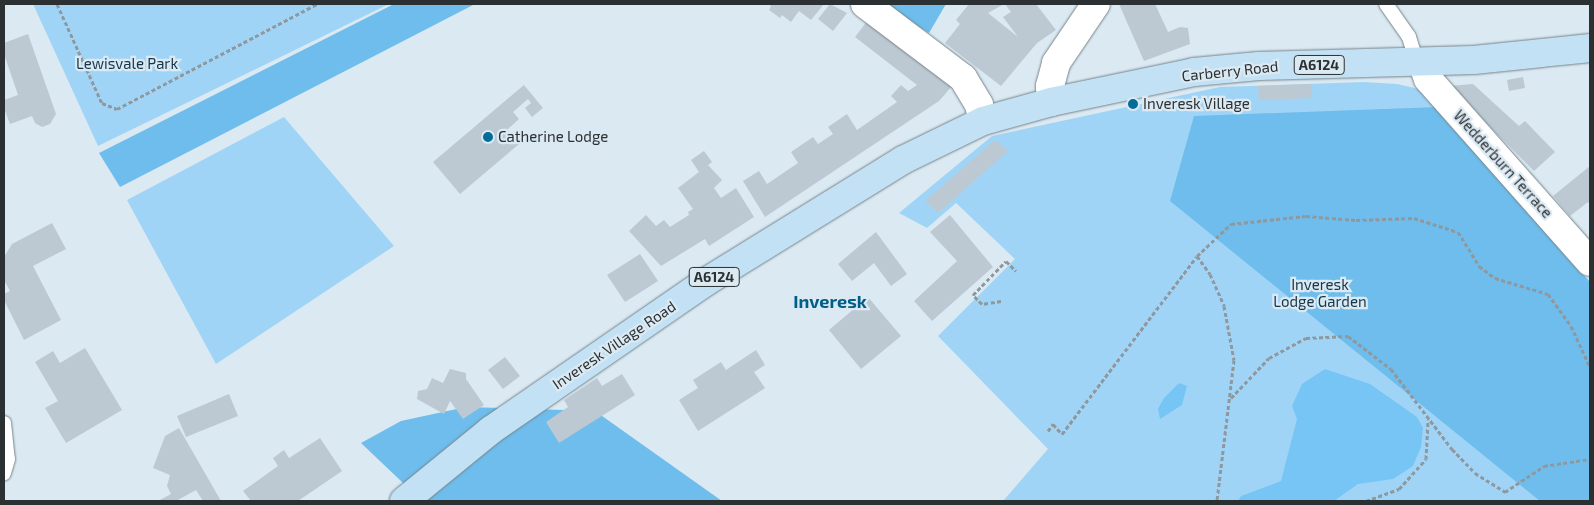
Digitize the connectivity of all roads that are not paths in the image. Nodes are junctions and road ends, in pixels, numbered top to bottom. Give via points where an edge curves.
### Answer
1 (865, 4) edge
2 (1096, 4) edge
3 (1386, 4) edge
4 (1590, 48) edge
5 (1420, 63) junction
6 (1051, 102) junction
7 (983, 121) junction
8 (1590, 262) edge
9 (4, 423) edge
10 (4, 473) edge
11 (404, 501) edge

1 - 7 street via 963,78
2 - 6 street via 1056,63 1050,86
3 - 5 lane via 1409,36
4 - 5 main road, Carberry Road / A6124 via 1547,55
5 - 6 main road, Carberry Road / A6124 via 1259,66 1194,72
5 - 8 street, Wedderburn Terrace via 1428,79
6 - 7 main road, Inveresk Village Road / A6124
7 - 11 main road, Inveresk Village Road / A6124 via 903,160 704,283 491,430
9 - 10 lane via 8,459

